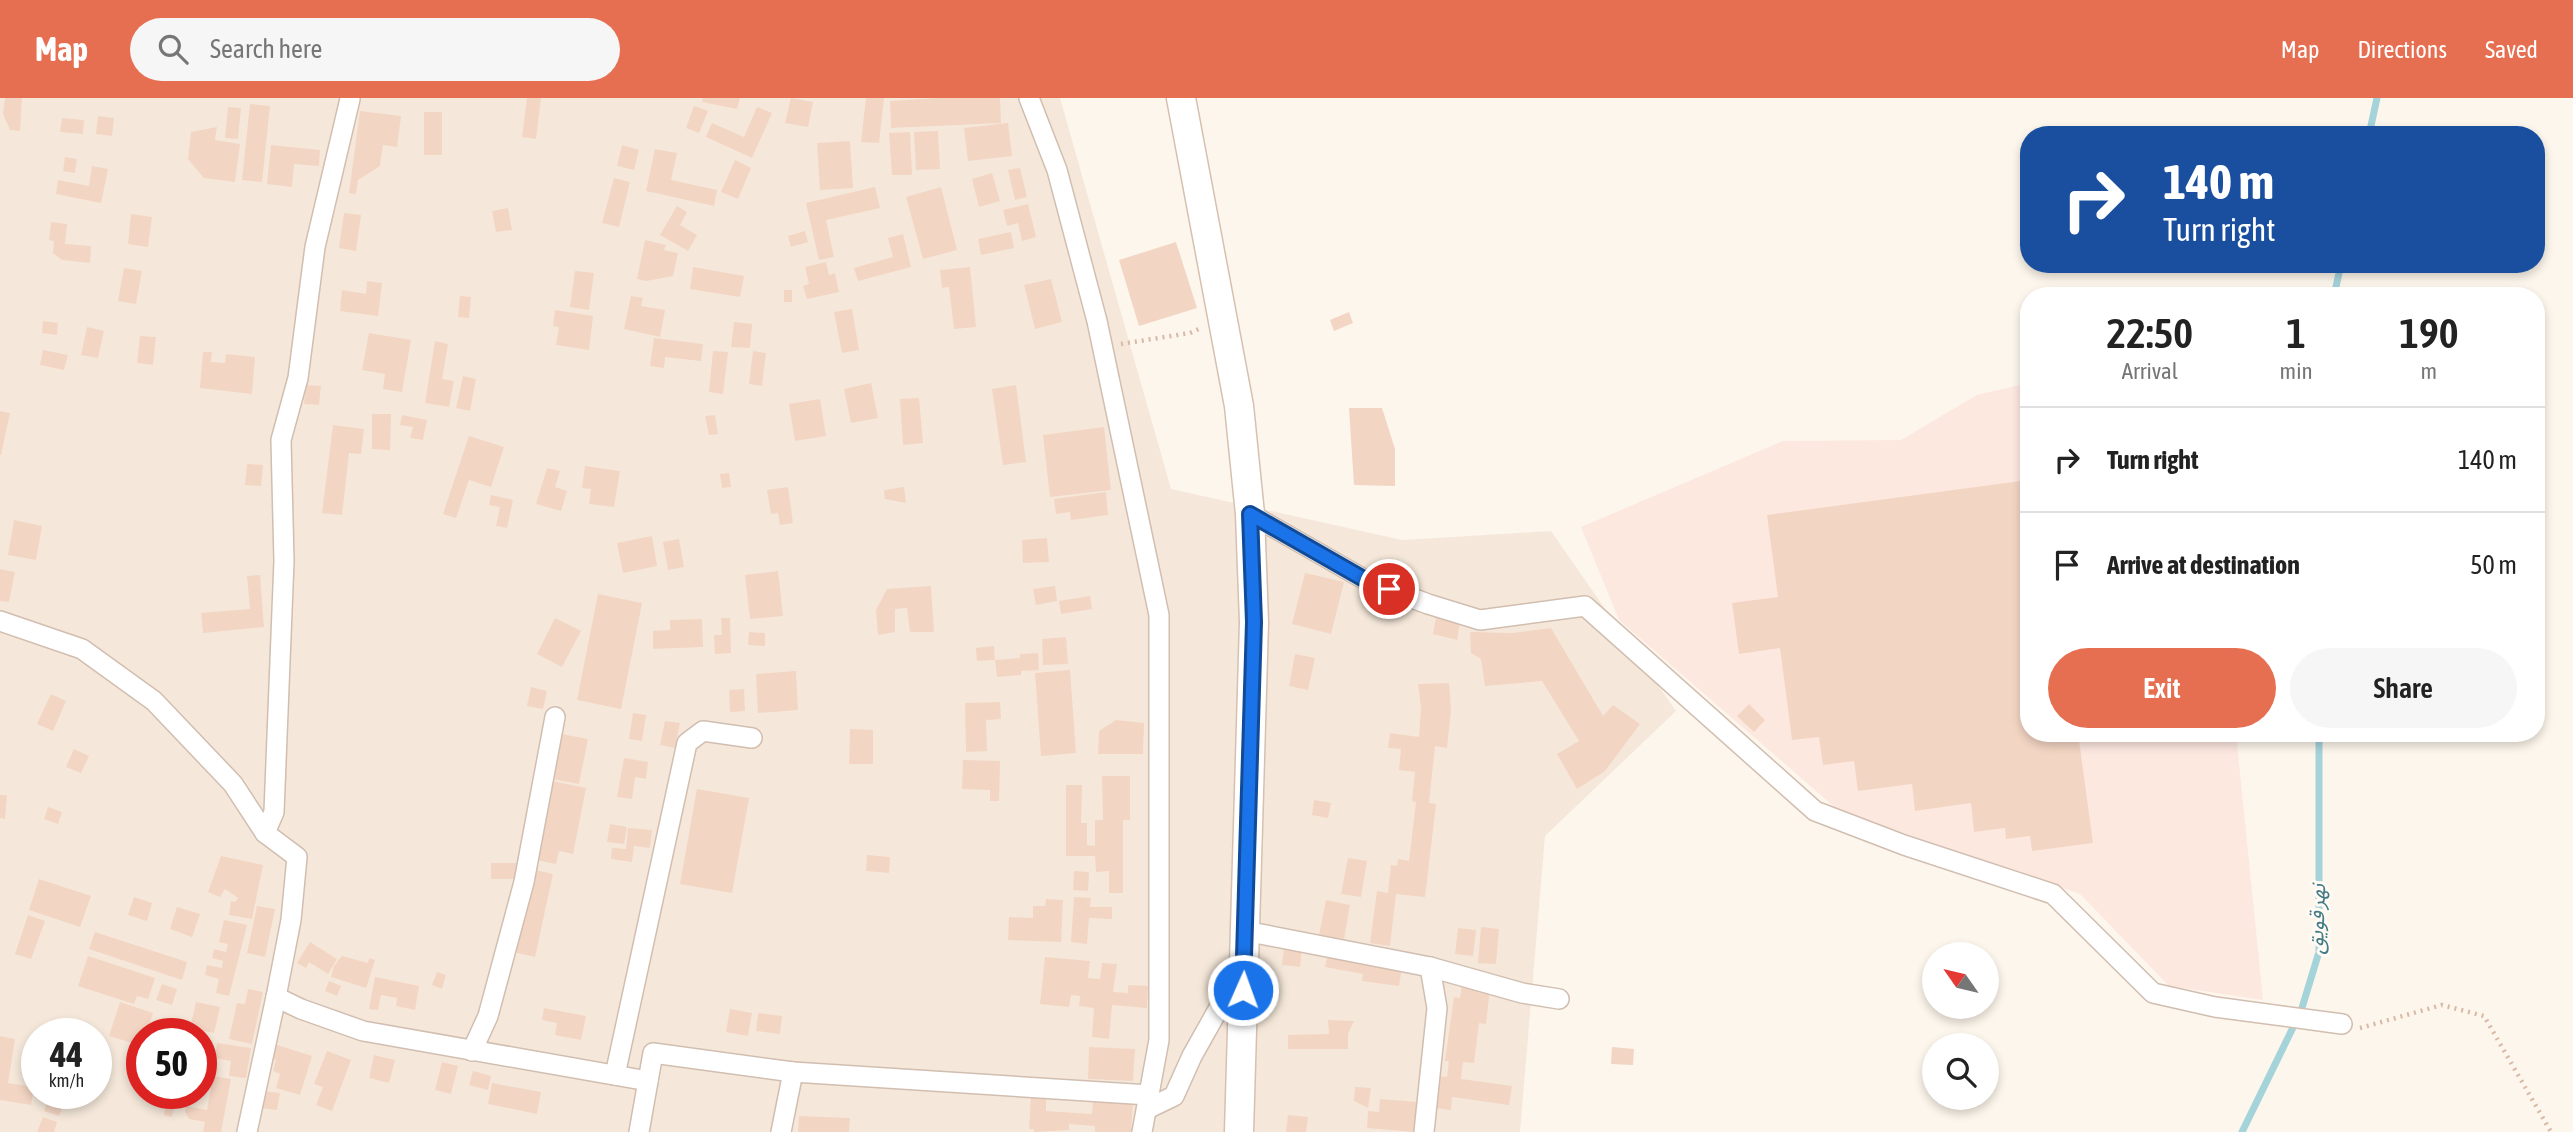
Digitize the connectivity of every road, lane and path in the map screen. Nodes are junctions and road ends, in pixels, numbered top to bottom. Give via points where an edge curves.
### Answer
1 (350, 98) edge
2 (1030, 98) edge
3 (1181, 98) edge
4 (1223, 318) junction
5 (1102, 346) junction
6 (1250, 514) junction
7 (0, 621) edge
8 (555, 717) dead end
9 (752, 738) dead end
10 (265, 833) junction
11 (1245, 931) junction
12 (1430, 967) junction
13 (1243, 990) junction
14 (276, 997) junction
15 (1559, 999) dead end
16 (2342, 1024) joint
17 (472, 1051) junction
18 (793, 1072) junction
19 (615, 1075) junction
20 (648, 1081) junction
21 (1148, 1102) junction
22 (247, 1132) edge
23 (639, 1132) edge
24 (781, 1132) edge
25 (1142, 1132) edge
26 (1239, 1132) edge
27 (1424, 1132) edge
28 (2551, 1132) edge

1 - 10 street via 316,247 298,379 281,440 283,589 274,812
2 - 5 street via 1057,170
3 - 4 main road
4 - 5 path via 1190,333
4 - 6 main road via 1239,406
5 - 21 street via 1159,615 1159,1040
6 - 11 main road via 1254,622
6 - 16 street via 1369,582 1480,620 1585,606 1815,811 2053,894 2153,993 2215,1007
7 - 10 street via 82,649 154,701 233,784
8 - 17 street via 524,882 488,1016
9 - 19 street via 703,731 687,743
10 - 14 street via 296,857 291,920
11 - 12 street
11 - 13 main road
12 - 15 street
12 - 27 street via 1437,1008
13 - 21 street via 1224,999 1174,1096
13 - 26 main road
14 - 17 street via 363,1031
14 - 22 street
16 - 28 path via 2361,1029 2442,1005 2484,1016
17 - 19 street
18 - 20 street via 653,1053
18 - 21 street
18 - 24 street
19 - 20 street
20 - 23 street
21 - 25 street

